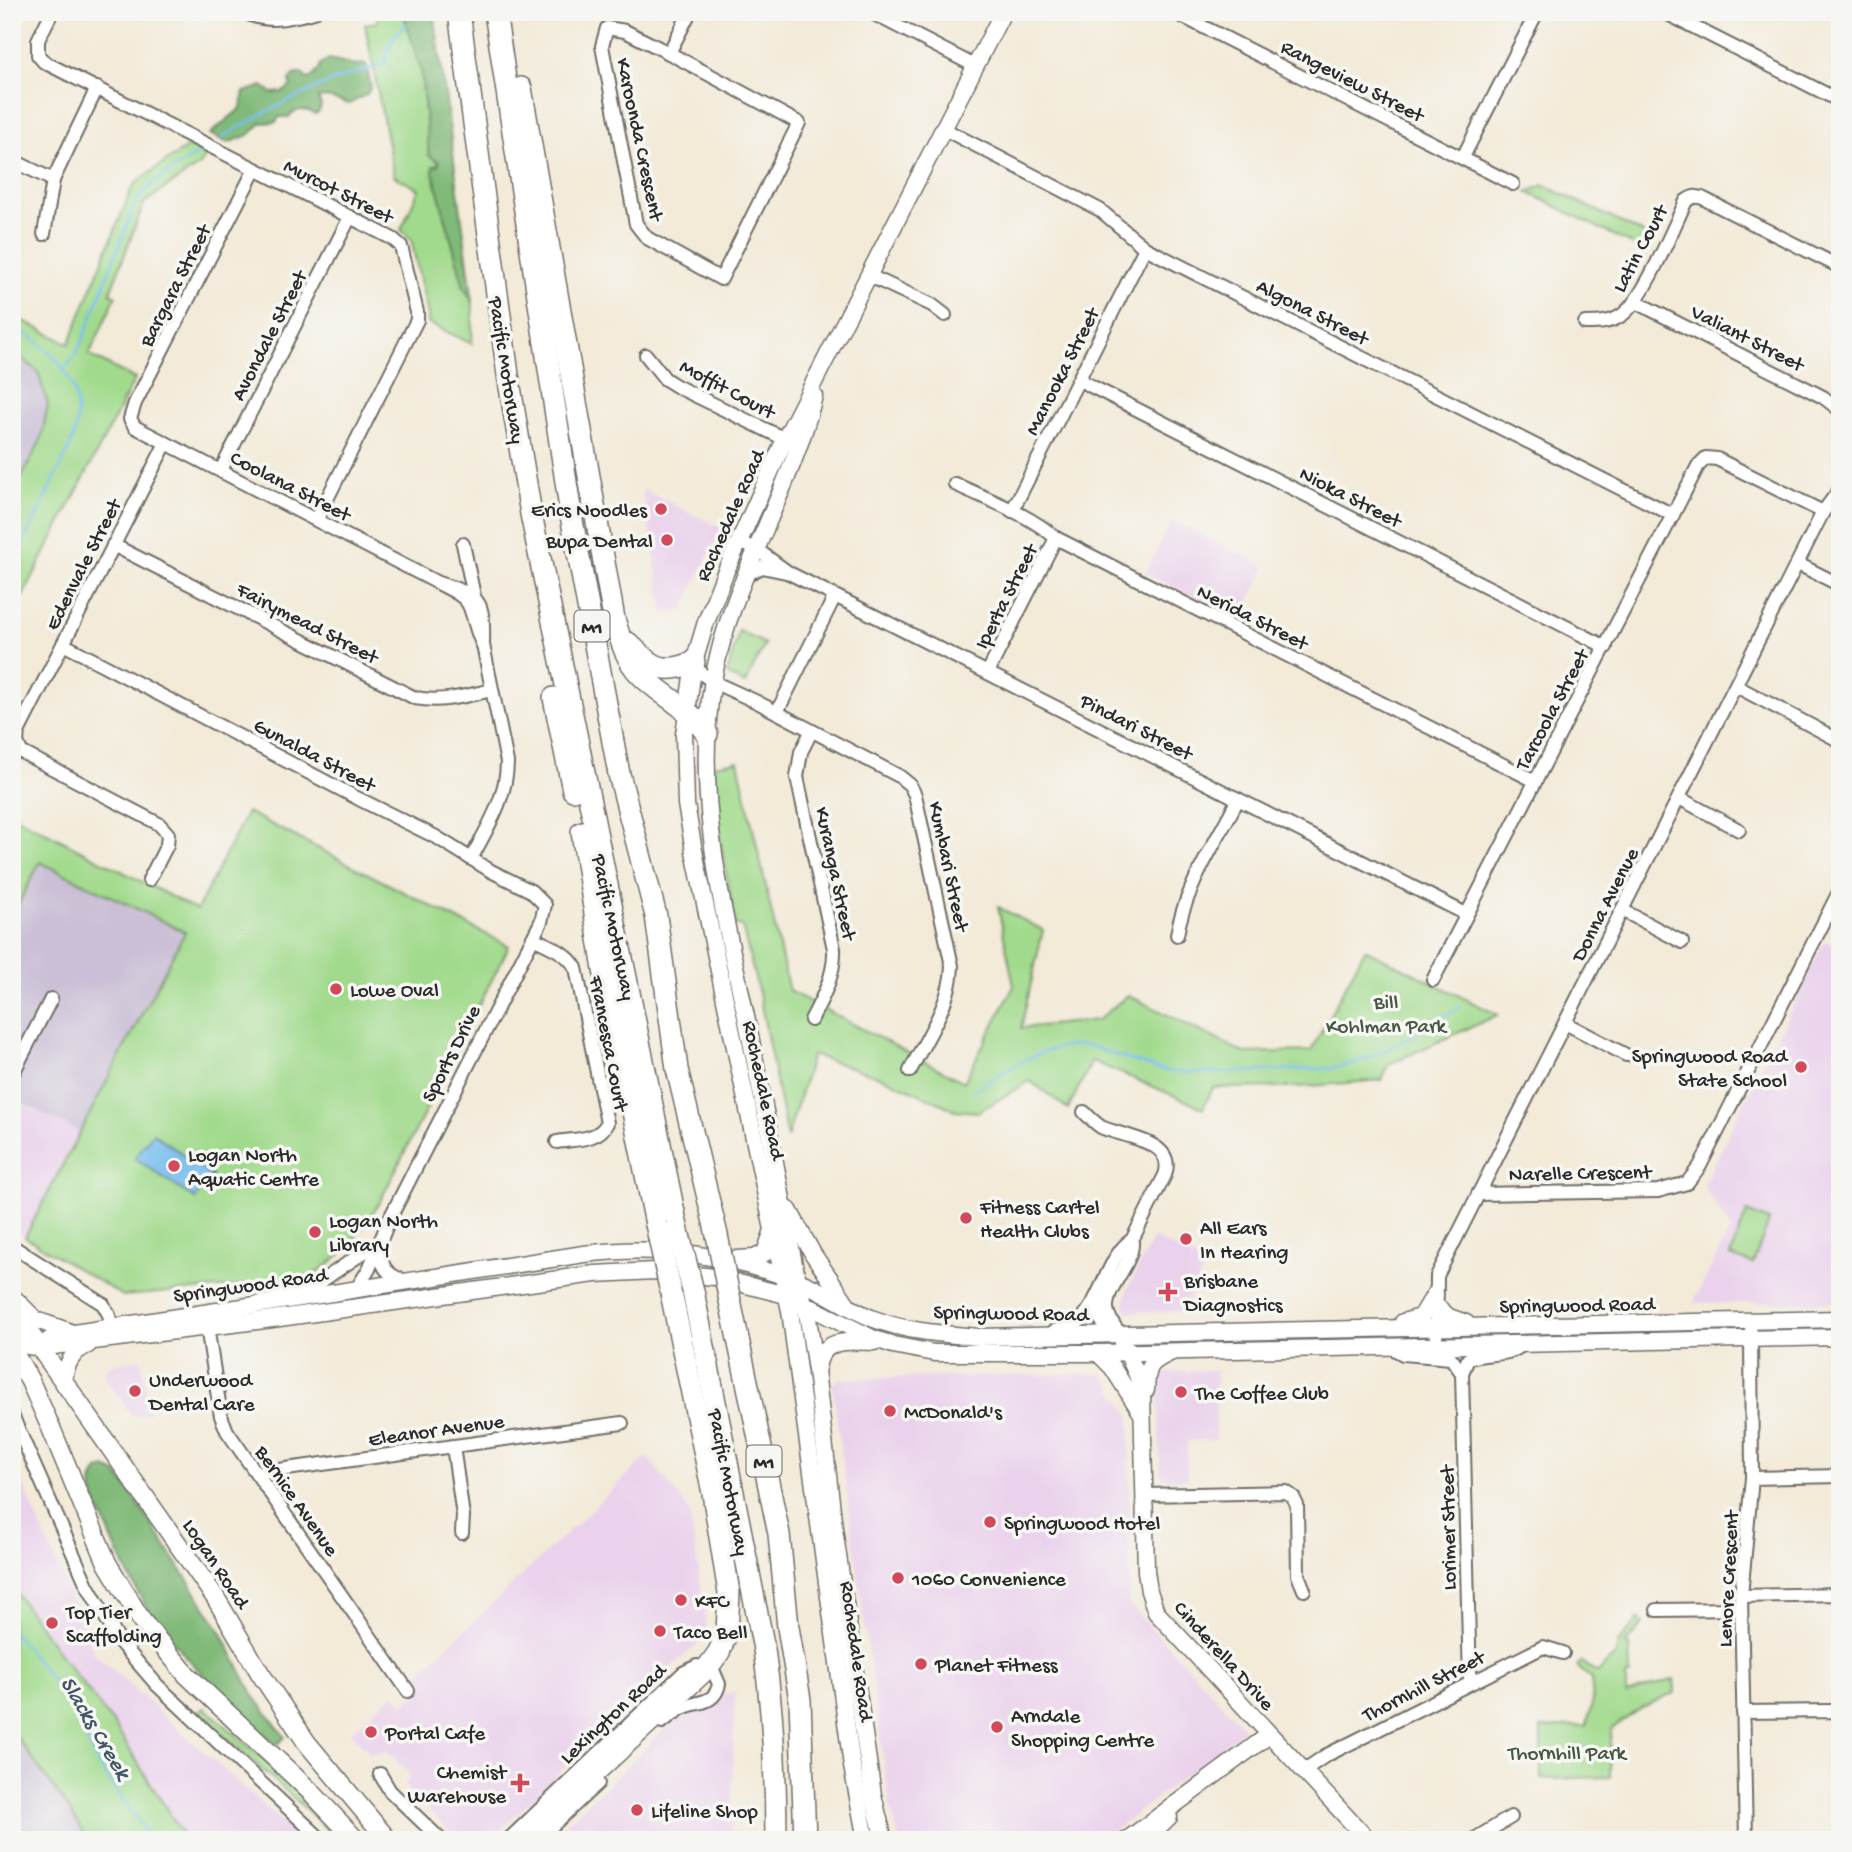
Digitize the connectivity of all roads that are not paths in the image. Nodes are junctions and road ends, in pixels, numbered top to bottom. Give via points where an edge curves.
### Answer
1 (52, 12) edge
2 (244, 12) edge
3 (314, 12) edge
4 (459, 12) edge
5 (495, 12) edge
6 (509, 12) edge
7 (690, 12) edge
8 (870, 12) edge
9 (1003, 12) edge
10 (1174, 12) edge
11 (1537, 12) edge
12 (1664, 12) edge
13 (669, 53) junction
14 (975, 66) junction
15 (97, 88) junction
16 (1840, 101) edge
17 (944, 129) junction
18 (1463, 157) junction
19 (12, 160) edge
20 (255, 169) junction
21 (52, 180) junction
22 (1513, 184) dead end
23 (350, 217) junction
24 (44, 234) dead end
25 (1145, 248) junction
26 (1840, 267) edge
27 (870, 275) junction
28 (1636, 302) junction
29 (945, 316) dead end
30 (1585, 323) dead end
31 (646, 355) dead end
32 (1079, 380) junction
33 (1840, 410) edge
34 (130, 419) joint
35 (166, 443) junction
36 (792, 443) junction
37 (221, 470) junction
38 (955, 484) dead end
39 (1840, 489) edge
40 (1012, 511) junction
41 (1823, 512) junction
42 (1673, 514) junction
43 (317, 519) junction
44 (1056, 538) junction
45 (739, 542) junction
46 (463, 544) dead end
47 (113, 545) junction
48 (756, 549) junction
49 (1798, 564) junction
50 (469, 571) junction
51 (789, 573) junction
52 (746, 575) junction
53 (438, 583) junction
54 (1840, 585) edge
55 (456, 588) junction
56 (835, 596) junction
57 (471, 599) junction
58 (618, 635) junction
59 (63, 644) junction
60 (1606, 647) junction
61 (694, 662) junction
62 (988, 672) junction
63 (713, 682) junction
64 (1736, 686) junction
65 (492, 690) junction
66 (687, 710) junction
67 (778, 712) junction
68 (811, 732) junction
69 (707, 734) junction
70 (1840, 741) edge
71 (1535, 781) junction
72 (1679, 798) junction
73 (1238, 799) junction
74 (1739, 830) dead end
75 (471, 859) junction
76 (149, 880) dead end
77 (1840, 890) edge
78 (545, 905) joint
79 (1622, 911) junction
80 (1466, 914) junction
81 (1177, 935) dead end
82 (533, 938) junction
83 (1682, 942) dead end
84 (1433, 980) dead end
85 (51, 999) dead end
86 (811, 1020) dead end
87 (1565, 1023) junction
88 (1626, 1055) dead end
89 (910, 1071) dead end
90 (12, 1074) edge
91 (1084, 1112) dead end
92 (557, 1142) dead end
93 (1478, 1194) junction
94 (781, 1196) junction
95 (389, 1220) junction
96 (666, 1225) junction
97 (774, 1230) junction
98 (383, 1239) junction
99 (1132, 1240) junction
100 (12, 1246) edge
101 (370, 1248) junction
102 (717, 1257) junction
103 (790, 1278) junction
104 (414, 1280) junction
105 (356, 1290) junction
106 (1097, 1294) junction
107 (786, 1295) junction
108 (12, 1296) edge
109 (1435, 1299) junction
110 (803, 1301) junction
111 (258, 1303) junction
112 (237, 1306) junction
113 (849, 1306) junction
114 (359, 1307) junction
115 (12, 1308) edge
116 (206, 1319) junction
117 (1840, 1319) edge
118 (265, 1320) junction
119 (1751, 1321) junction
120 (1479, 1326) junction
121 (1436, 1327) junction
122 (1380, 1329) junction
123 (12, 1332) edge
124 (73, 1333) junction
125 (114, 1334) junction
126 (1115, 1334) junction
127 (1036, 1336) junction
128 (1840, 1337) edge
129 (1751, 1339) junction
130 (883, 1342) junction
131 (94, 1343) junction
132 (1525, 1343) junction
133 (1436, 1345) junction
134 (39, 1347) junction
135 (1390, 1347) junction
136 (12, 1349) edge
137 (1173, 1351) junction
138 (1127, 1352) junction
139 (1098, 1353) junction
140 (816, 1370) junction
141 (1462, 1373) junction
142 (64, 1378) junction
143 (12, 1415) edge
144 (1143, 1416) junction
145 (622, 1423) dead end
146 (51, 1428) junction
147 (453, 1446) junction
148 (257, 1474) junction
149 (1840, 1476) edge
150 (1752, 1478) junction
151 (1145, 1495) junction
152 (462, 1533) dead end
153 (1304, 1590) dead end
154 (1840, 1594) edge
155 (1741, 1602) junction
156 (1657, 1610) dead end
157 (1563, 1653) dead end
158 (708, 1667) junction
159 (1470, 1682) junction
160 (408, 1691) dead end
161 (1743, 1712) junction
162 (1840, 1713) edge
163 (1269, 1735) junction
164 (1303, 1771) junction
165 (380, 1774) dead end
166 (1193, 1793) junction
167 (1511, 1817) dead end
168 (322, 1840) edge
169 (356, 1840) edge
170 (388, 1840) edge
171 (441, 1840) edge
172 (508, 1840) edge
173 (519, 1840) edge
174 (537, 1840) edge
175 (776, 1840) edge
176 (805, 1840) edge
177 (866, 1840) edge
178 (884, 1840) edge
179 (1127, 1840) edge
180 (1146, 1840) edge
181 (1368, 1840) edge
182 (1473, 1840) edge
183 (1746, 1840) edge

1 - 15 street, Murcot Street via 38,40 38,55
2 - 3 street via 273,21
4 - 96 highway, Pacific Motorway / M1 via 531,514
5 - 176 highway, Pacific Motorway / M1, bridge via 571,515 619,774 656,916 677,1069 717,1235 779,1534 800,1700
6 - 58 highway
7 - 13 street
8 - 14 street
9 - 14 main road, Rochedale Road
10 - 18 street, Rangeview Street
11 - 18 street
12 - 16 street
13 - 13 street, Karoonda Crescent via 625,31 607,28 602,46 636,224 647,238 721,279 799,123
14 - 17 main road, Rochedale Road
15 - 20 street, Murcot Street
15 - 21 street
17 - 25 street, Algona Street via 1100,210
17 - 27 main road, Rochedale Road
18 - 22 street, Rangeview Street
19 - 21 street
20 - 23 street, Murcot Street
20 - 34 street, Bargara Street
21 - 24 street
23 - 37 street, Avondale Street
23 - 43 street, Murcot Street via 401,246 417,320
25 - 32 street, Manooka Street
25 - 42 street, Algona Street
26 - 28 street, Latin Court via 1704,199 1691,197
27 - 29 street
27 - 36 main road, Rochedale Road via 821,372
28 - 30 street, Latin Court via 1604,323
28 - 33 street, Valiant Street via 1823,397
31 - 36 street, Moffit Court via 665,379 678,387
32 - 40 street, Manooka Street
32 - 60 street, Nioka Street
34 - 35 street, Coolana Street via 135,427
35 - 37 street, Coolana Street
35 - 47 street, Edenvale Street
36 - 45 main road, Rochedale Road
36 - 48 main road, Rochedale Road
37 - 43 street, Coolana Street
38 - 40 street, Nerida Street
39 - 41 street, Donna Avenue
40 - 44 street, Nerida Street
41 - 42 street, Tarcoola Street via 1717,458 1706,458
41 - 49 street, Donna Avenue
42 - 60 street, Tarcoola Street
43 - 53 street, Coolana Street
44 - 62 street, Iperta Street
44 - 71 street, Nerida Street
45 - 48 street, Pindari Street
45 - 61 main road, Rochedale Road
46 - 50 street
47 - 59 street, Edenvale Street
47 - 65 street, Fairymead Street via 415,698 449,700
48 - 51 street, Pindari Street
48 - 52 main road, Rochedale Road
49 - 54 street
49 - 64 street, Donna Avenue
50 - 55 street
50 - 57 street
51 - 52 street, Pindari Street via 762,567
51 - 56 street, Pindari Street
52 - 63 main road, Rochedale Road via 722,640
53 - 55 street, Coolana Street
53 - 57 street, Coolana Street
55 - 57 street, Coolana Street
56 - 62 street, Pindari Street
56 - 67 street
57 - 65 street via 479,604
58 - 61 highway via 655,666 675,669
58 - 66 highway via 641,675
59 - 75 street, Gunalda Street
59 - 76 street, Edenvale Street via 17,742 21,752 159,824 168,834 167,845
60 - 71 street, Tarcoola Street
61 - 63 street, Kumbari Street
61 - 66 main road, Rochedale Road
62 - 73 street, Pindari Street
63 - 67 street, Kumbari Street
63 - 69 main road, Rochedale Road
64 - 70 street
64 - 72 street, Donna Avenue
65 - 75 street via 507,778
66 - 69 highway
66 - 97 main road, Rochedale Road via 686,791 694,851
67 - 68 street, Kumbari Street
68 - 86 street, Kuranga Street via 800,752 797,777 835,961
68 - 89 street, Kumbari Street via 900,776 915,795 952,981
69 - 94 main road, Rochedale Road via 713,852
71 - 80 street, Tarcoola Street
72 - 74 street
72 - 79 street, Donna Avenue
73 - 80 street, Pindari Street
73 - 81 street via 1190,892
75 - 78 street, Gunalda Street via 531,891
77 - 93 street, Narelle Crescent via 1700,1166 1686,1183 1657,1191
78 - 82 street, Sports Drive
79 - 83 street
79 - 87 street, Donna Avenue
80 - 84 street, Tarcoola Street
82 - 92 street, Francesca Court via 565,954 576,968 607,1123 596,1135
82 - 95 street, Sports Drive
85 - 90 street
87 - 88 street
87 - 93 street, Donna Avenue
91 - 99 street via 1101,1127 1156,1147 1166,1159 1165,1175
93 - 109 street, Donna Avenue via 1437,1276
94 - 103 main road, Rochedale Road
94 - 113 main road
95 - 98 street, Sports Drive
95 - 101 street, Sports Drive
96 - 158 highway, bridge via 670,1288 729,1593 727,1632
96 - 175 highway, Pacific Motorway / M1, bridge via 692,1291 764,1649 771,1699
97 - 102 main road via 760,1256
97 - 103 main road, Rochedale Road
98 - 104 street via 385,1269 398,1279
98 - 105 street, Sports Drive
99 - 106 street via 1123,1245
99 - 126 street via 1133,1250 1107,1304
100 - 125 street via 100,1301
101 - 105 street, Sports Drive via 356,1278
101 - 111 street, Sports Drive via 323,1279
102 - 103 main road, Springwood Road
102 - 104 main road, Springwood Road via 663,1250 614,1251
103 - 107 main road, Rochedale Road
103 - 110 main road, Rochedale Road
103 - 113 main road, Springwood Road
104 - 105 main road, Springwood Road
105 - 111 main road, Springwood Road
105 - 114 main road, Sports Drive
106 - 126 street via 1097,1314
106 - 127 street via 1076,1324
107 - 110 main road, Springwood Road
107 - 114 main road, Springwood Road via 715,1278 655,1271 535,1282
107 - 177 main road, Rochedale Road
108 - 124 main road via 36,1320
109 - 120 main road via 1454,1319
109 - 121 street, Donna Avenue
109 - 122 main road via 1417,1320
110 - 130 main road, Springwood Road
110 - 140 main road, Rochedale Road
111 - 112 main road, Springwood Road
112 - 116 main road, Springwood Road
112 - 118 main road via 234,1316
113 - 127 main road, Springwood Road via 891,1325 921,1331
114 - 118 main road, Springwood Road
115 - 134 main road, Logan Road
116 - 118 main road, Springwood Road
116 - 125 main road, Springwood Road
116 - 148 street, Bernice Avenue via 221,1416
117 - 119 main road, Springwood Road
119 - 120 main road, Springwood Road
119 - 129 street, Lenore Crescent
120 - 121 main road, Springwood Road
121 - 122 main road, Springwood Road
121 - 133 street, Donna Avenue
122 - 126 main road, Springwood Road
123 - 134 main road
124 - 125 main road, Springwood Road
124 - 134 main road, Springwood Road via 55,1336
125 - 131 main road, Springwood Road
126 - 127 main road, Springwood Road
126 - 138 main road
128 - 129 main road, Springwood Road
129 - 132 main road, Springwood Road
129 - 150 street, Lenore Crescent
130 - 139 main road, Springwood Road via 934,1353
130 - 140 main road via 833,1344 820,1357
131 - 134 main road, Springwood Road
131 - 142 main road via 75,1353
132 - 133 main road, Springwood Road
132 - 141 street via 1514,1351 1468,1359
133 - 135 main road, Springwood Road
134 - 142 main road, Logan Road
134 - 146 main road via 36,1367
135 - 137 main road, Springwood Road
135 - 141 street via 1404,1354 1451,1358
136 - 146 main road
137 - 138 main road, Springwood Road
137 - 144 main road via 1150,1365
138 - 139 main road, Springwood Road
138 - 144 main road via 1141,1388
139 - 144 main road
140 - 178 main road, Rochedale Road via 836,1542 873,1795
141 - 159 street, Lorimer Street
142 - 170 main road, Logan Road via 215,1597 307,1743
143 - 168 street via 92,1594 119,1641 151,1679
144 - 151 main road, Cinderella Drive
145 - 147 street, Eleanor Avenue
146 - 169 main road via 107,1563 148,1630 187,1675
147 - 148 street, Eleanor Avenue
147 - 152 street
148 - 160 street, Bernice Avenue
149 - 150 street
150 - 155 street, Lenore Crescent
151 - 153 street via 1286,1492 1297,1505 1298,1575
151 - 163 main road, Cinderella Drive via 1146,1572 1156,1612
154 - 155 street
155 - 156 street
155 - 161 street, Lenore Crescent
157 - 159 street, Thornhill Street via 1544,1647
158 - 172 street, Lexington Road via 694,1667 679,1676
158 - 173 highway
158 - 174 street, Lexington Road via 719,1679 713,1698 670,1716
159 - 164 street, Thornhill Street
161 - 162 street
161 - 183 street, Lenore Crescent
163 - 164 main road, Cinderella Drive
163 - 166 main road
164 - 181 main road, Cinderella Drive
165 - 171 street via 390,1791
166 - 179 main road
166 - 180 main road
167 - 182 street

